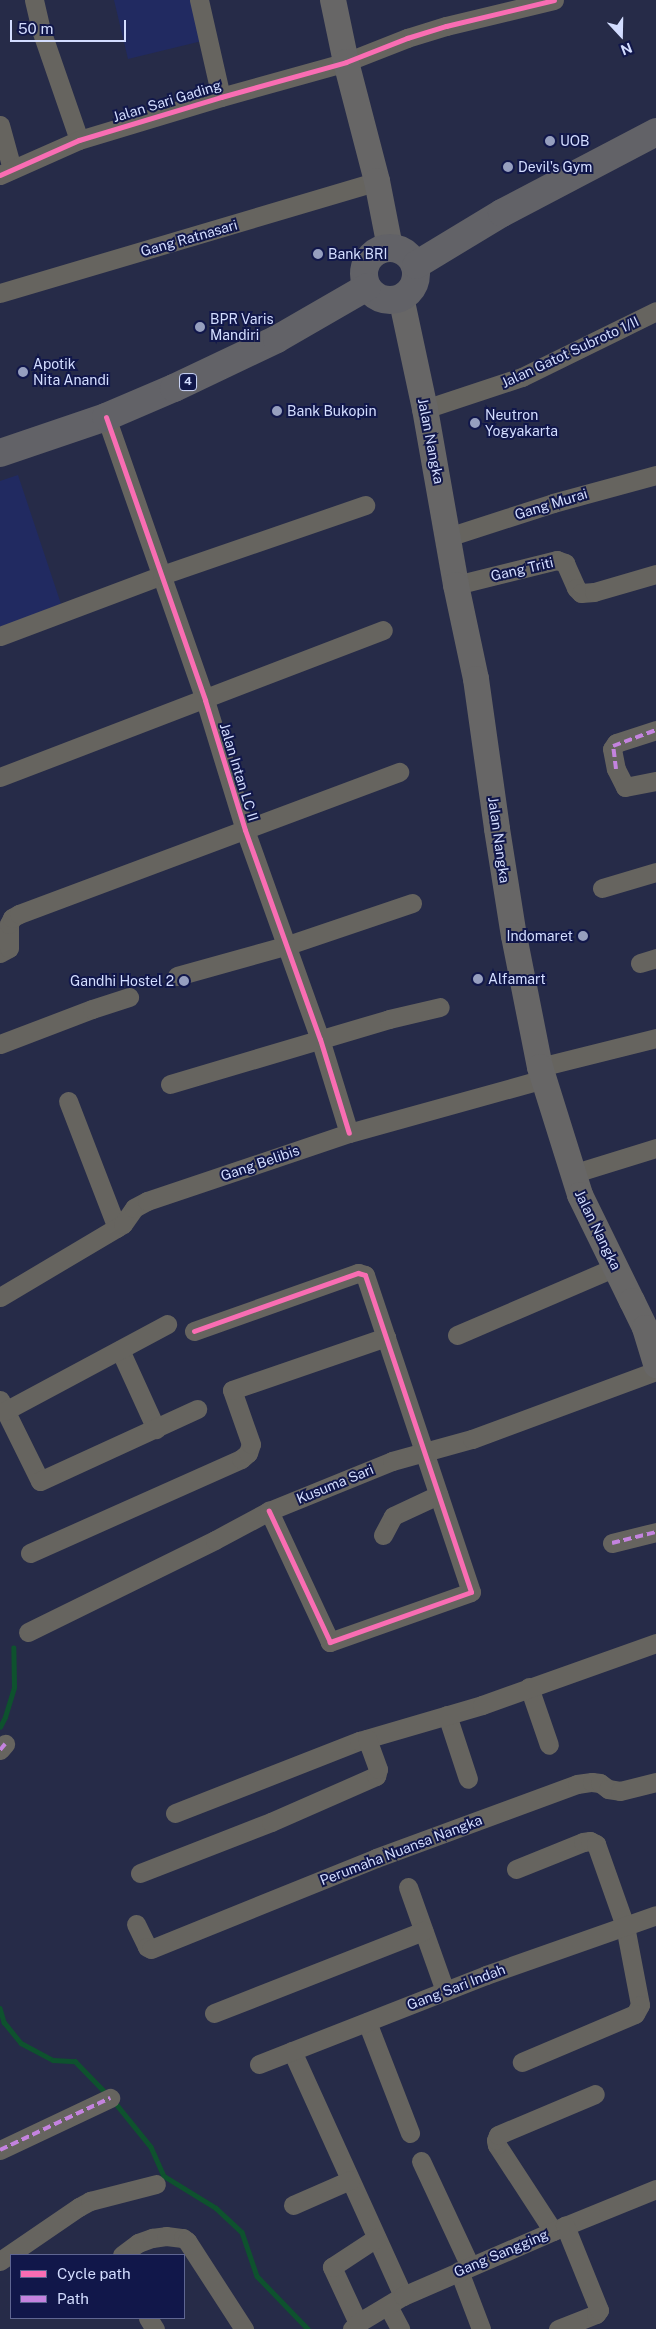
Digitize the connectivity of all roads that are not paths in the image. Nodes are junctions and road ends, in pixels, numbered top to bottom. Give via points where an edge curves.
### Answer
1 (34, 0) edge
2 (199, 0) edge
3 (333, 0) edge
4 (554, 0) edge
5 (346, 62) junction
6 (221, 97) junction
7 (0, 125) edge
8 (656, 132) edge
9 (79, 140) junction
10 (6, 172) edge
11 (377, 181) junction
12 (390, 247) junction
13 (416, 265) junction
14 (367, 287) junction
15 (0, 293) edge
16 (401, 297) junction
17 (656, 311) edge
18 (425, 409) junction
19 (106, 418) junction
20 (0, 453) edge
21 (656, 475) edge
22 (365, 505) dead end
23 (448, 537) junction
24 (656, 574) edge
25 (162, 575) junction
26 (456, 585) junction
27 (383, 630) dead end
28 (0, 636) edge
29 (205, 700) junction
30 (656, 730) edge
31 (399, 772) dead end
32 (0, 776) edge
33 (656, 781) edge
34 (245, 830) junction
35 (656, 872) edge
36 (602, 888) dead end
37 (412, 903) dead end
38 (288, 945) junction
39 (0, 953) edge
40 (178, 976) dead end
41 (130, 997) dead end
42 (440, 1007) dead end
43 (656, 1038) edge
44 (320, 1039) junction
45 (0, 1044) edge
46 (542, 1073) junction
47 (170, 1084) dead end
48 (68, 1101) dead end
49 (349, 1133) junction
50 (656, 1148) edge
51 (572, 1174) junction
52 (117, 1228) junction
53 (616, 1266) junction
54 (0, 1297) edge
55 (167, 1324) dead end
56 (194, 1331) dead end
57 (457, 1335) dead end
58 (386, 1337) junction
59 (120, 1350) junction
60 (656, 1365) edge
61 (656, 1371) edge
62 (2, 1406) edge
63 (197, 1409) dead end
64 (156, 1428) junction
65 (423, 1453) junction
66 (438, 1495) junction
67 (269, 1511) junction
68 (656, 1532) edge
69 (384, 1535) dead end
70 (612, 1543) dead end
71 (30, 1553) dead end
72 (28, 1632) dead end
73 (656, 1643) edge
74 (529, 1686) junction
75 (446, 1715) junction
76 (367, 1738) junction
77 (549, 1746) dead end
78 (468, 1779) dead end
79 (656, 1782) edge
80 (175, 1813) dead end
81 (516, 1869) dead end
82 (140, 1873) dead end
83 (408, 1887) dead end
84 (656, 1915) edge
85 (136, 1924) dead end
86 (625, 1926) junction
87 (423, 1930) junction
88 (444, 1991) junction
89 (214, 2013) dead end
90 (367, 2022) junction
91 (292, 2051) junction
92 (522, 2062) dead end
93 (258, 2064) dead end
94 (595, 2094) dead end
95 (110, 2098) dead end
96 (410, 2133) dead end
97 (0, 2150) edge
98 (421, 2161) dead end
99 (350, 2180) junction
100 (156, 2184) dead end
101 (656, 2190) edge
102 (293, 2205) dead end
103 (559, 2228) junction
104 (376, 2238) junction
105 (123, 2254) edge
106 (0, 2261) edge
107 (464, 2268) junction
108 (396, 2301) junction
109 (355, 2326) edge
110 (244, 2329) edge
111 (400, 2329) edge
112 (482, 2329) edge
113 (558, 2329) edge

1 - 9 street via 41,30
2 - 6 street
3 - 5 main road
4 - 5 street, Jalan Sari Gading via 407,38
5 - 6 street, Jalan Sari Gading
5 - 11 main road
6 - 9 street, Jalan Sari Gading
7 - 10 street
8 - 13 highway via 502,213
9 - 10 street, Jalan Sari Gading
11 - 12 main road
11 - 15 street, Gang Ratnasari
12 - 13 highway via 409,254
12 - 14 highway via 370,259 364,274
13 - 16 highway via 413,287
14 - 16 highway via 382,300
14 - 19 highway, 4 via 278,339
16 - 18 main road, Jalan Nangka
17 - 18 street, Jalan Gatot Subroto 1/II via 522,377
18 - 23 main road, Jalan Nangka
19 - 20 highway, 4
19 - 25 street, Jalan Intan LC II
21 - 23 street, Gang Murai via 553,503
22 - 25 street
23 - 26 main road, Jalan Nangka
24 - 26 street, Gang Triti via 581,593 565,563 557,560
25 - 28 street
25 - 29 street, Jalan Intan LC II
26 - 46 main road, Jalan Nangka via 476,679 499,846
27 - 29 street
29 - 32 street
29 - 34 street, Jalan Intan LC II
30 - 33 street via 613,746 616,770 625,787
31 - 34 street
34 - 38 street, Jalan Intan LC II
34 - 39 street via 15,916 9,924 10,948
35 - 36 street
37 - 38 street
38 - 40 street
38 - 44 street, Jalan Intan LC II
41 - 45 street
42 - 44 street
43 - 46 street, Gang Belibis
44 - 47 street
44 - 49 street, Jalan Intan LC II
46 - 49 street, Gang Belibis
46 - 51 main road, Jalan Nangka
48 - 52 street
49 - 52 street, Gang Belibis via 147,1202 134,1208
50 - 51 street
51 - 53 main road, Jalan Nangka via 590,1220
52 - 54 street, Gang Belibis
53 - 57 street
53 - 60 main road, Jalan Nangka via 645,1328
55 - 59 street
56 - 58 street via 358,1273 365,1276
58 - 65 street
58 - 71 street via 232,1390 251,1444 241,1459
59 - 62 street
59 - 64 street
61 - 65 street, Kusuma Sari via 472,1439
62 - 64 street via 40,1481
63 - 64 street
65 - 66 street
65 - 67 street, Kusuma Sari via 392,1461
66 - 67 street via 472,1588 470,1593 332,1643
66 - 69 street via 393,1516
67 - 72 street, Kusuma Sari
68 - 70 street
73 - 74 street
74 - 75 street
74 - 77 street
75 - 76 street
75 - 78 street
76 - 80 street
76 - 82 street via 378,1769 376,1776 245,1833
79 - 85 street, Perumaha Nuansa Nangka via 620,1791 608,1789 600,1783 576,1784 376,1858 148,1949
81 - 86 street via 583,1842 596,1844
83 - 87 street
84 - 86 street, Gang Sari Indah
86 - 88 street, Gang Sari Indah
86 - 92 street via 640,2005 638,2011
87 - 88 street
87 - 89 street
88 - 90 street, Gang Sari Indah
90 - 91 street, Gang Sari Indah
90 - 96 street
91 - 93 street, Gang Sari Indah
91 - 99 street
94 - 103 street via 498,2136 496,2140 497,2146
95 - 97 street
98 - 107 street
99 - 102 street
99 - 104 street
100 - 106 street via 85,2204
101 - 103 street, Gang Sangging
103 - 107 street, Gang Sangging
103 - 113 street via 598,2310 596,2314
104 - 108 street
104 - 109 street via 332,2267
105 - 110 street via 152,2238 183,2238
107 - 108 street, Gang Sangging
107 - 112 street
108 - 109 street, Gang Sangging
108 - 111 street

